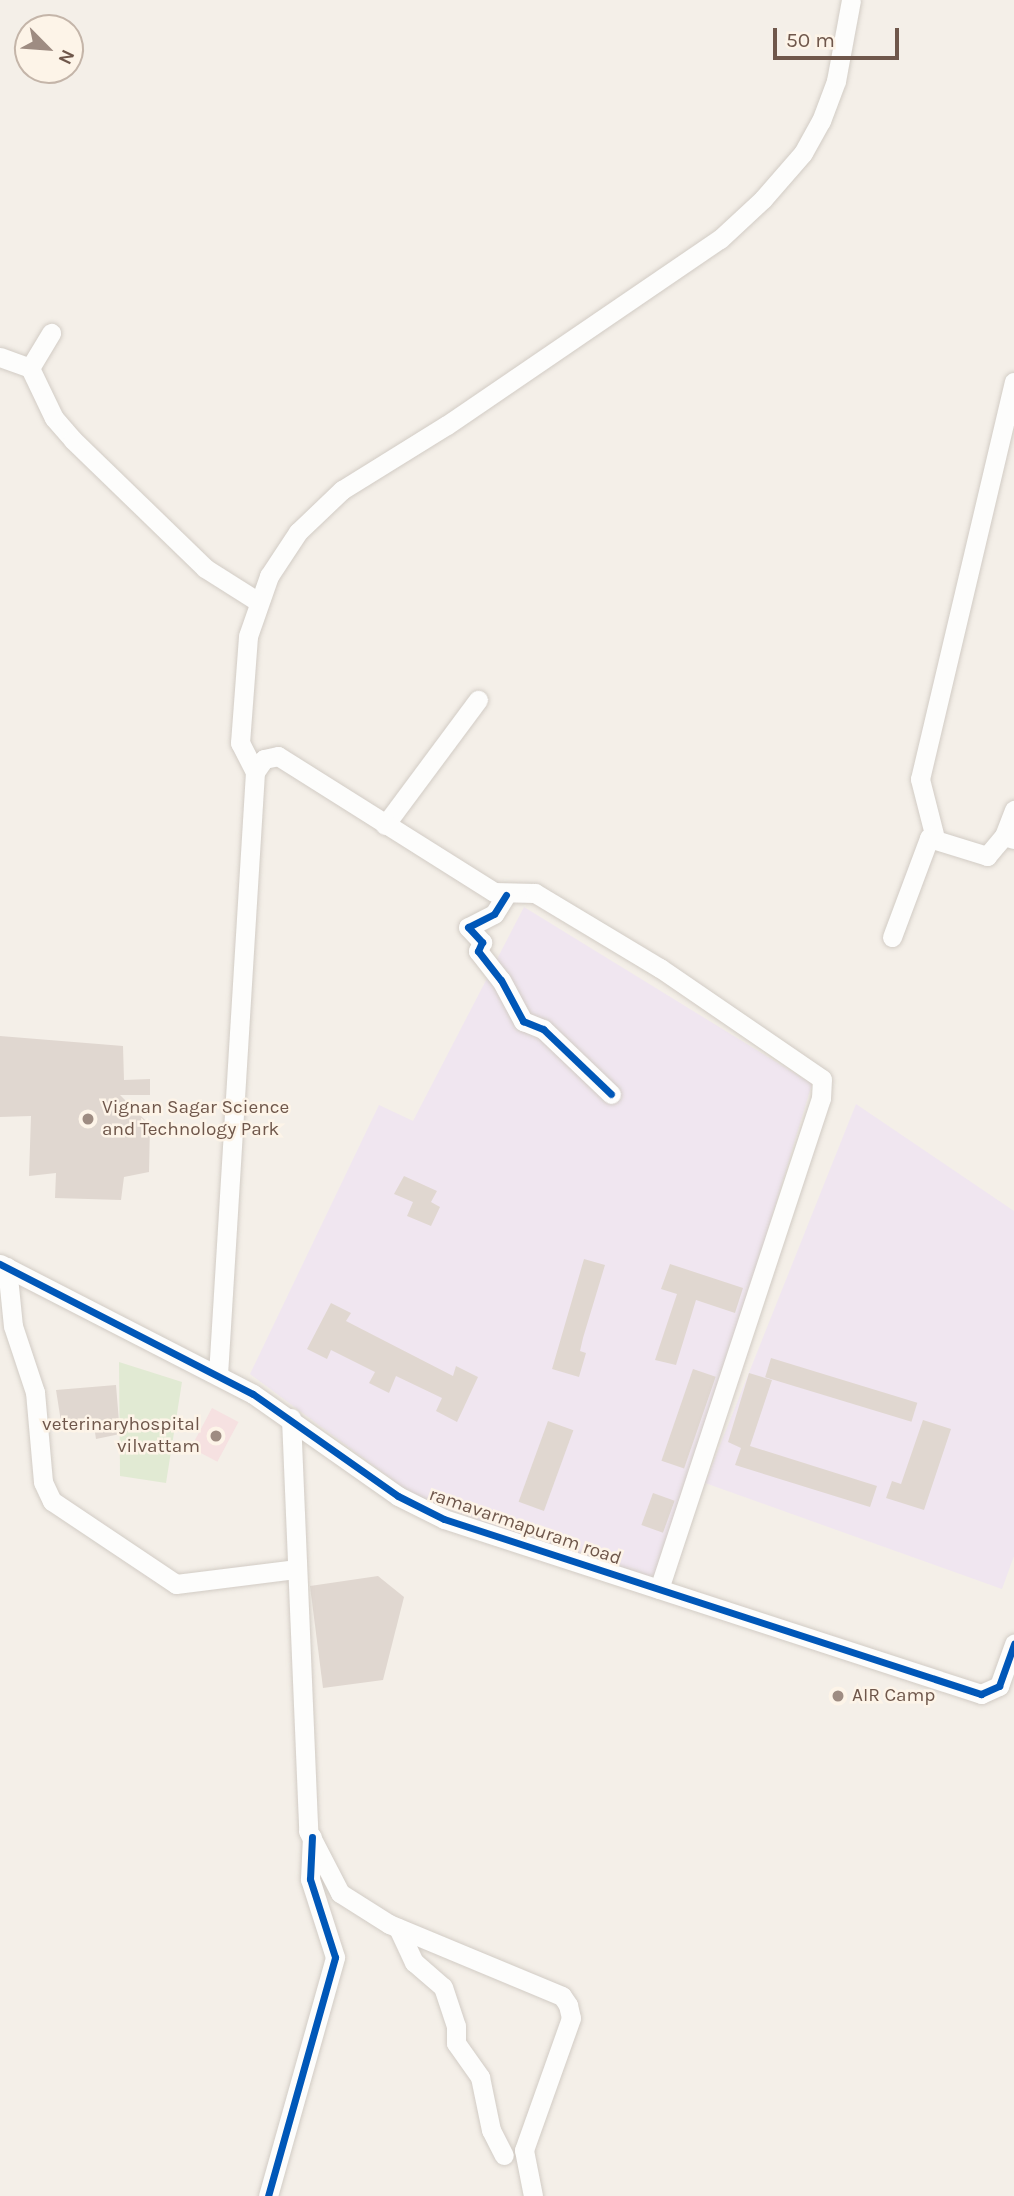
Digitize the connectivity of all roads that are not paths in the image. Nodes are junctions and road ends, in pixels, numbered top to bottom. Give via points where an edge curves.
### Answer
1 (851, 0) edge
2 (51, 333) dead end
3 (0, 358) edge
4 (30, 368) junction
5 (1014, 382) edge
6 (257, 601) junction
7 (478, 700) dead end
8 (255, 772) junction
9 (1014, 810) edge
10 (384, 825) junction
11 (1009, 837) edge
12 (935, 838) junction
13 (506, 895) junction
14 (892, 937) dead end
15 (611, 1094) dead end
16 (3, 1266) edge
17 (218, 1375) junction
18 (291, 1418) junction
19 (297, 1569) junction
20 (659, 1590) junction
21 (1014, 1644) edge
22 (312, 1837) junction
23 (398, 1928) junction
24 (505, 2155) dead end
25 (268, 2196) edge
26 (533, 2196) edge

1 - 6 street via 836,81 821,121 803,153 763,199 720,239 447,425 342,489 298,532
2 - 4 street
3 - 4 street
4 - 6 street via 54,418 73,440 205,568
5 - 12 street via 920,779
6 - 8 street via 240,703 240,743
7 - 10 street
8 - 10 street via 264,759 293,761
8 - 17 street
9 - 11 street
10 - 13 street
11 - 12 street via 988,856
12 - 14 street via 923,844
13 - 15 street via 494,914 468,927 482,942 478,951 523,1021 543,1029
13 - 20 street via 535,893 660,968 822,1079 821,1098
16 - 17 street, ramavarmapuram road
16 - 19 street via 13,1326 34,1392 43,1482 52,1501 176,1584
17 - 18 street, ramavarmapuram road
18 - 19 street
18 - 20 street, ramavarmapuram road via 422,1510
19 - 22 street
20 - 21 street, ramavarmapuram road via 981,1693 999,1686
22 - 23 street via 340,1893
22 - 25 street via 310,1880 335,1957
23 - 24 street via 414,1962 443,1987 456,2026 456,2043 480,2077 491,2130
23 - 26 street via 562,1996 568,2005 570,2018 524,2150

